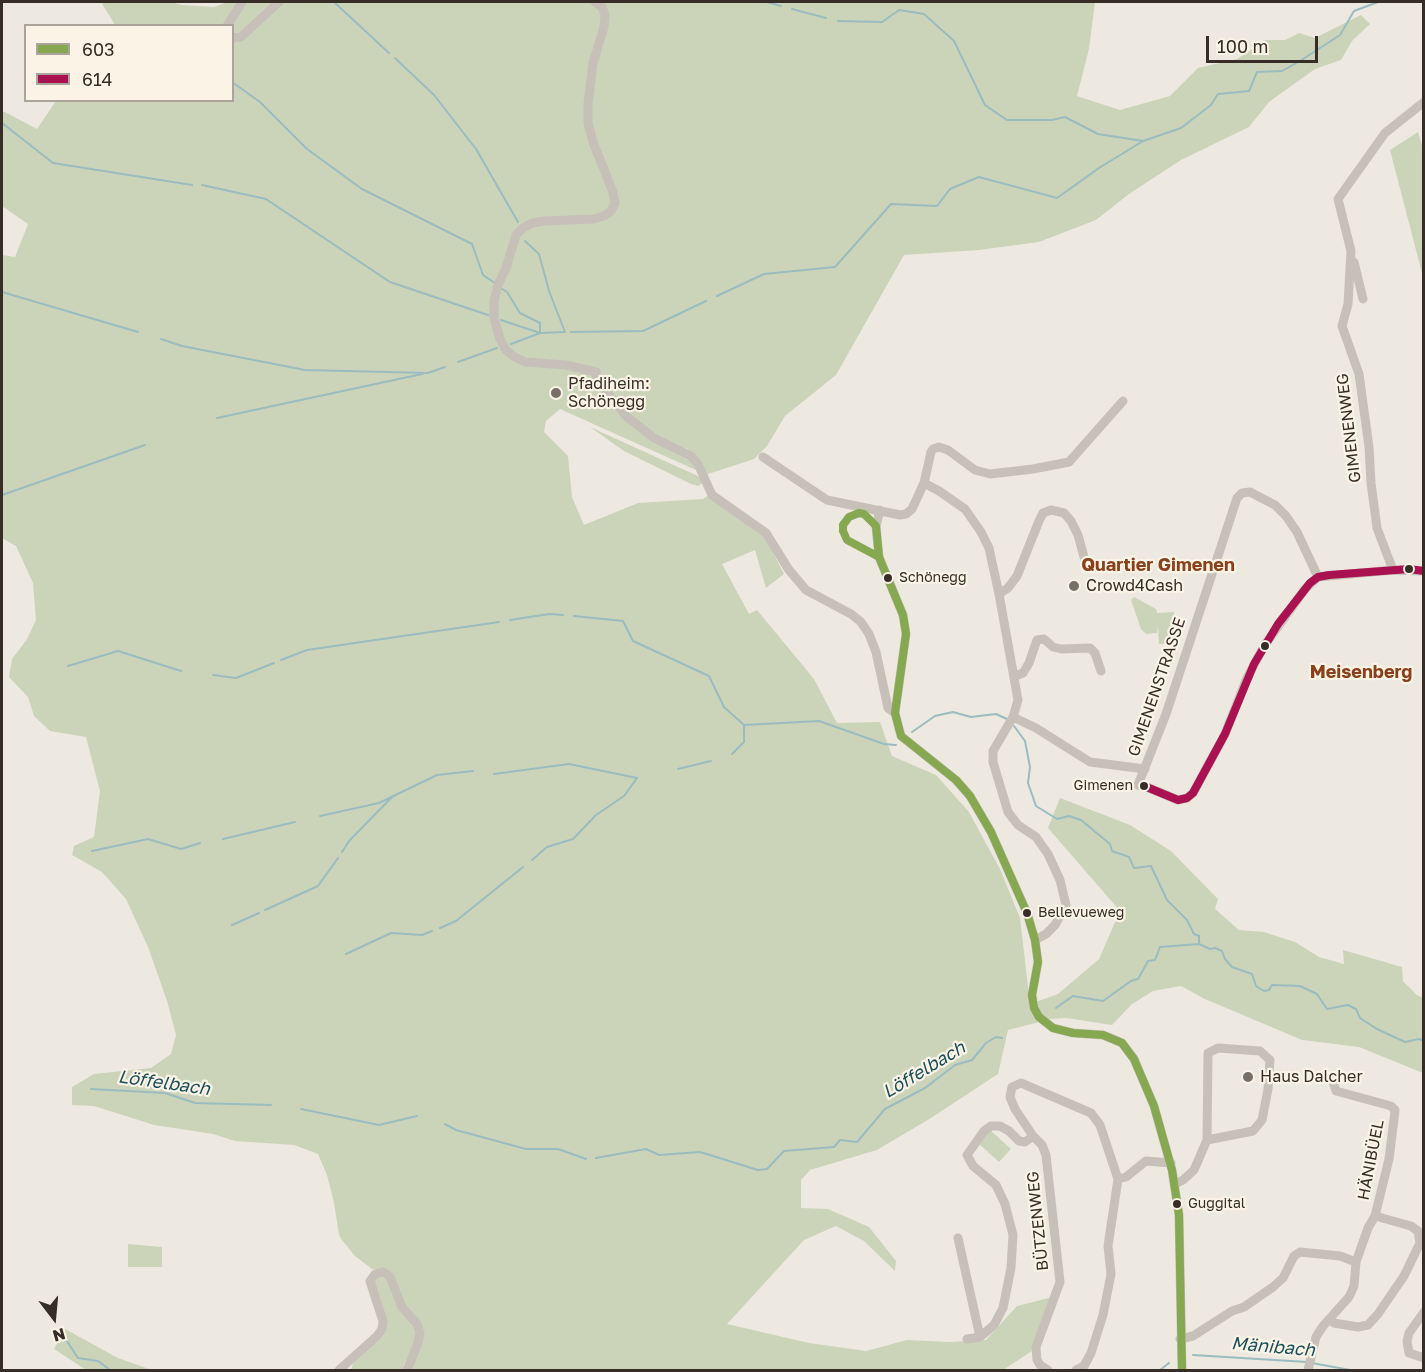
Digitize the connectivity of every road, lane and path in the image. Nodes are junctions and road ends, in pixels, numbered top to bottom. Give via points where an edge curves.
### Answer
1 (242, 2) edge
2 (279, 2) edge
3 (596, 2) edge
4 (228, 24) edge
5 (234, 38) edge
6 (1424, 102) edge
7 (1351, 251) junction
8 (1364, 299) dead end
9 (1123, 402) dead end
10 (763, 457) dead end
11 (924, 483) junction
12 (880, 510) junction
13 (1087, 568) dead end
14 (1394, 570) junction
15 (1424, 571) edge
16 (1318, 577) junction
17 (999, 594) junction
18 (1101, 671) dead end
19 (1015, 676) junction
20 (894, 713) junction
21 (1013, 717) junction
22 (1145, 769) junction
23 (1035, 940) junction
24 (1334, 1082) dead end
25 (1033, 1136) junction
26 (1207, 1140) junction
27 (1171, 1163) junction
28 (1118, 1179) junction
29 (1175, 1184) junction
30 (1375, 1216) junction
31 (1421, 1231) edge
32 (958, 1238) dead end
33 (1356, 1262) junction
34 (1424, 1312) edge
35 (1329, 1319) junction
36 (980, 1337) junction
37 (967, 1339) dead end
38 (1180, 1339) junction
39 (1424, 1358) edge
40 (1182, 1368) edge
41 (1308, 1370) edge
42 (339, 1371) edge
43 (407, 1371) edge
44 (1048, 1371) edge
45 (1076, 1371) edge

1 - 4 street
2 - 5 street via 241,37
3 - 20 street via 605,15 593,63 588,123 615,202 604,216 532,223 516,235 494,301 500,339 506,350 525,362 596,372 597,380 626,416 654,438 691,456 712,495 765,533 806,590 861,622 876,652 888,708
6 - 7 street, GIMENENWEG via 1385,133 1338,199
7 - 8 street
7 - 14 street, GIMENENWEG via 1348,304 1342,326 1359,374 1377,528
9 - 11 street via 1069,462 990,474 975,470 939,447 931,452
10 - 12 street via 827,500
11 - 12 street via 906,514
11 - 17 street via 957,502 978,527 989,548
12 - 20 street via 876,526 879,557 903,615 906,634
13 - 17 street via 1071,521 1064,513 1051,510 1043,513 1017,576
14 - 15 street
14 - 16 street
16 - 22 street via 1278,624 1259,655 1225,734 1193,793 1178,800 1138,785
16 - 22 street, GIMENENSTRASSE via 1286,516 1251,492 1242,493 1237,498
17 - 19 street
18 - 19 street via 1090,648 1061,649 1044,639 1037,640 1023,673
19 - 21 street via 1018,700
20 - 23 street via 901,736 970,796 991,832
21 - 22 street via 1090,762
21 - 23 street via 993,751 993,762 1008,812 1018,825 1036,837 1048,854 1066,905 1055,925
23 - 27 street via 1038,962 1032,995 1034,1008 1053,1028 1103,1035 1126,1047 1154,1106
24 - 30 street, HÄNIBÜEL via 1336,1091 1395,1110 1389,1159
25 - 28 street, BÜTZENWEG via 1010,1097 1012,1087 1021,1083 1091,1113 1100,1125
25 - 36 street via 1019,1141 1000,1126 991,1126 967,1155 973,1166 996,1185 1013,1235 1003,1308 994,1325
25 - 44 street, BÜTZENWEG via 1046,1155 1060,1281 1036,1347 1036,1360
26 - 26 street via 1208,1053 1218,1048 1260,1051 1270,1060 1262,1120 1254,1131
26 - 29 street via 1194,1170
27 - 28 street via 1146,1161
27 - 29 street
28 - 45 street via 1108,1246 1111,1274 1091,1353
29 - 38 street via 1180,1234
30 - 31 street, HÄNIBÜEL
30 - 33 street, HÄNIBÜEL
31 - 35 street, HÄNIBÜEL via 1420,1243 1404,1276 1368,1325 1358,1327
32 - 36 street
33 - 35 street, HÄNIBÜEL via 1349,1297
33 - 38 street via 1340,1256 1300,1252 1273,1287 1193,1336
34 - 39 street via 1407,1341 1409,1353
35 - 41 street, HÄNIBÜEL via 1316,1337
36 - 37 street
38 - 40 street
42 - 43 street via 382,1329 370,1281 383,1272 390,1277 402,1307 420,1333

